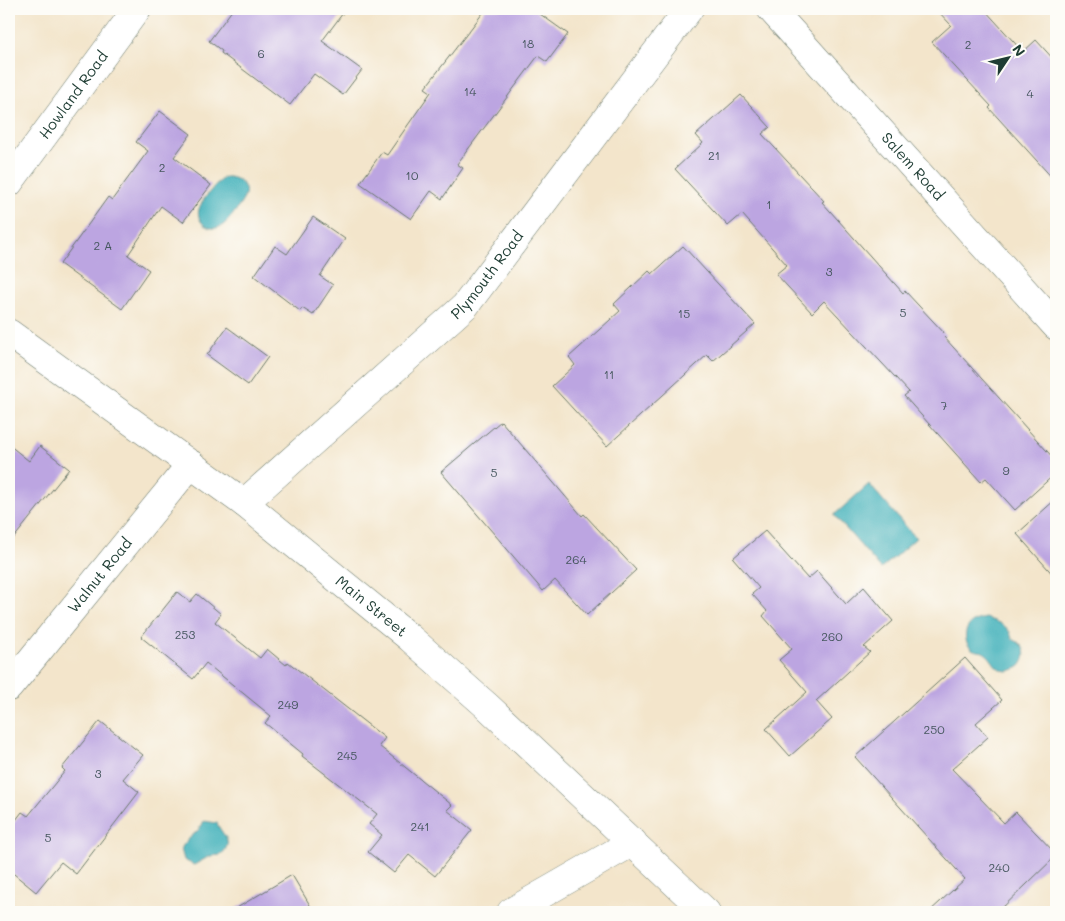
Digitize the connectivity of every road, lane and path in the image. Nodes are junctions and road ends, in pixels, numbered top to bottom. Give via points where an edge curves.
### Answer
1 (137, 9) edge
2 (689, 9) edge
3 (771, 9) edge
4 (9, 183) edge
5 (1056, 326) edge
6 (9, 333) edge
7 (191, 464) junction
8 (244, 503) junction
9 (9, 687) edge
10 (633, 842) junction
11 (511, 912) edge
12 (706, 912) edge

1 - 4 street, Howland Road
2 - 8 street, Plymouth Road via 465,306
3 - 5 street, Salem Road
6 - 7 street, Main Street
7 - 8 street, Main Street
7 - 9 street, Walnut Road
8 - 10 street, Main Street via 438,662
10 - 11 street
10 - 12 street, Main Street

